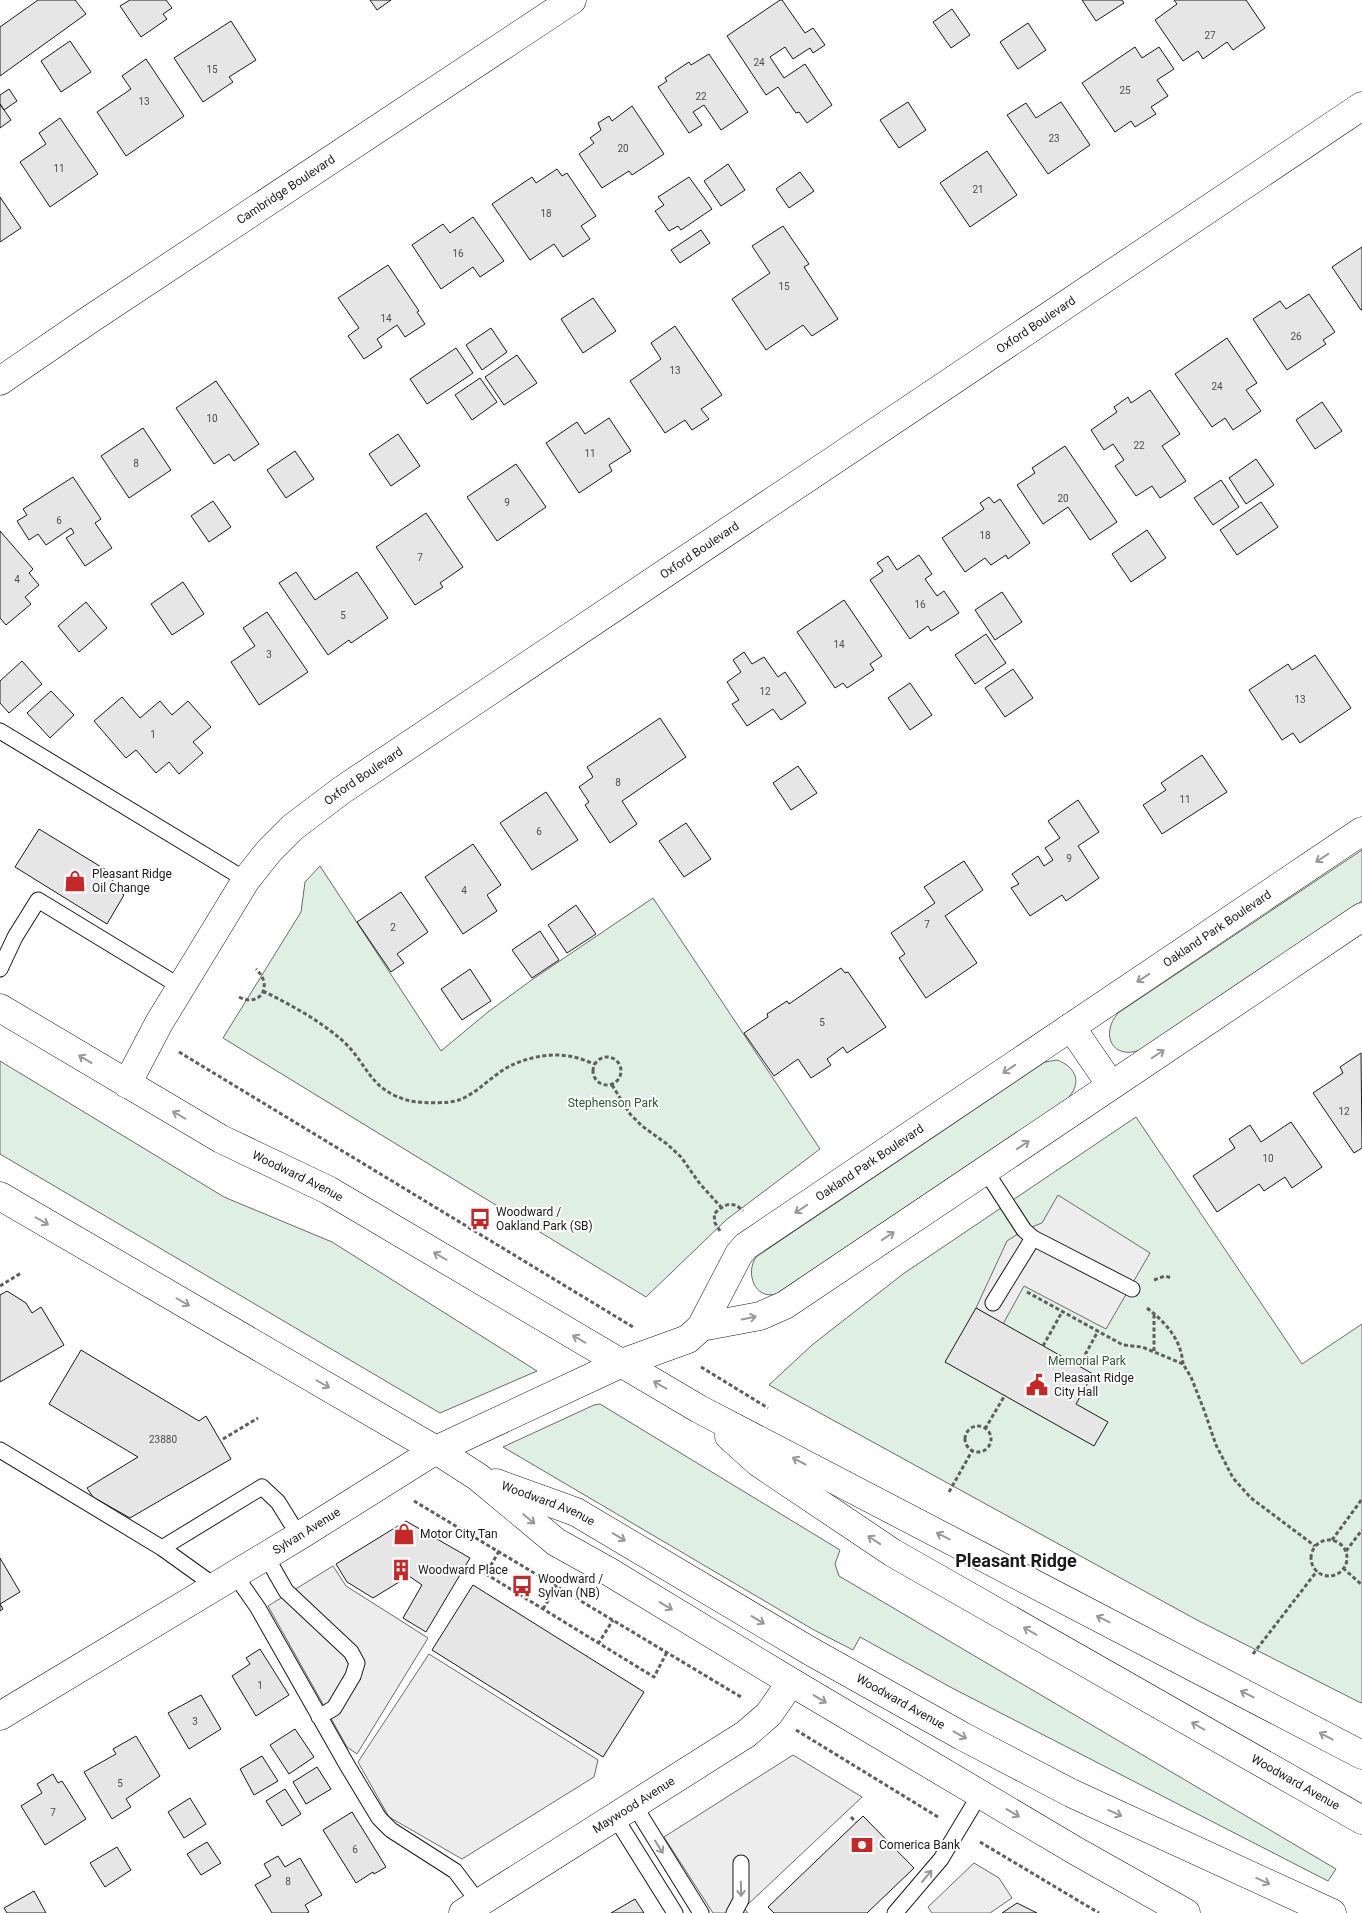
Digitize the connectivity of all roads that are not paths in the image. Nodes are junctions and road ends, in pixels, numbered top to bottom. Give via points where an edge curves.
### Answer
1 (572, 0) edge
2 (1362, 106) edge
3 (0, 381) edge
4 (0, 730) edge
5 (1362, 831) edge
6 (246, 880) junction
7 (1362, 917) edge
8 (0, 970) edge
9 (181, 987) junction
10 (0, 1008) edge
11 (1072, 1027) junction
12 (127, 1084) junction
13 (1112, 1085) junction
14 (985, 1170) junction
15 (0, 1196) edge
16 (1033, 1238) junction
17 (1132, 1289) dead end
18 (993, 1303) dead end
19 (701, 1327) junction
20 (622, 1363) junction
21 (698, 1409) junction
22 (0, 1450) edge
23 (436, 1450) junction
24 (478, 1477) junction
25 (300, 1536) junction
26 (162, 1548) junction
27 (266, 1556) junction
28 (225, 1580) junction
29 (791, 1682) junction
30 (0, 1716) edge
31 (319, 1716) junction
32 (1362, 1755) edge
33 (980, 1794) junction
34 (624, 1811) junction
35 (1362, 1820) edge
36 (741, 1863) dead end
37 (471, 1908) edge
38 (1177, 1911) edge
39 (675, 1913) edge
40 (700, 1913) edge
41 (734, 1913) edge
42 (895, 1913) edge
43 (1332, 1913) edge

1 - 3 street, Cambridge Boulevard
2 - 6 street, Oxford Boulevard via 342,790 293,827
4 - 6 lane
5 -> 11 street, Oakland Park Boulevard
6 - 9 street, Oxford Boulevard
13 -> 7 street, Oakland Park Boulevard
8 - 9 lane via 15,936 38,900
9 - 12 street, Oxford Boulevard
12 -> 10 street, Woodward Avenue
11 - 13 street
11 -> 19 street, Oakland Park Boulevard via 746,1246 738,1254
20 -> 12 street, Woodward Avenue via 328,1190 221,1139
14 -> 13 street, Oakland Park Boulevard
14 - 16 lane via 1024,1230
19 -> 14 street, Oakland Park Boulevard via 760,1316 785,1305
15 -> 23 street, Woodward Avenue
16 - 17 lane
16 - 18 lane
19 - 20 street, Oakland Park Boulevard via 688,1339
21 -> 20 street, Woodward Avenue
20 - 23 street, Sylvan Avenue
32 -> 21 street, Woodward Avenue
35 -> 21 street, Woodward Avenue via 893,1553 759,1463
22 - 26 lane
23 - 24 street, Woodward Avenue
23 - 25 street, Sylvan Avenue
24 -> 29 street, Woodward Avenue via 556,1542
24 -> 43 street, Woodward Avenue via 576,1512 810,1651 962,1736 1071,1793
25 - 26 lane via 278,1502 262,1487
25 - 27 street, Sylvan Avenue
26 - 28 lane
27 - 28 street, Sylvan Avenue
27 - 31 lane via 286,1590 351,1652 357,1663 334,1708
28 - 30 street, Sylvan Avenue
28 - 31 lane via 258,1608
29 -> 33 street, Woodward Avenue
29 - 34 street, Maywood Avenue via 769,1714 752,1730
31 - 37 lane via 379,1818 391,1830 455,1871
33 -> 38 street, Woodward Avenue
42 -> 33 lane via 941,1859
34 - 37 street, Maywood Avenue
34 - 39 lane
34 -> 40 lane
36 -> 41 lane via 742,1900

